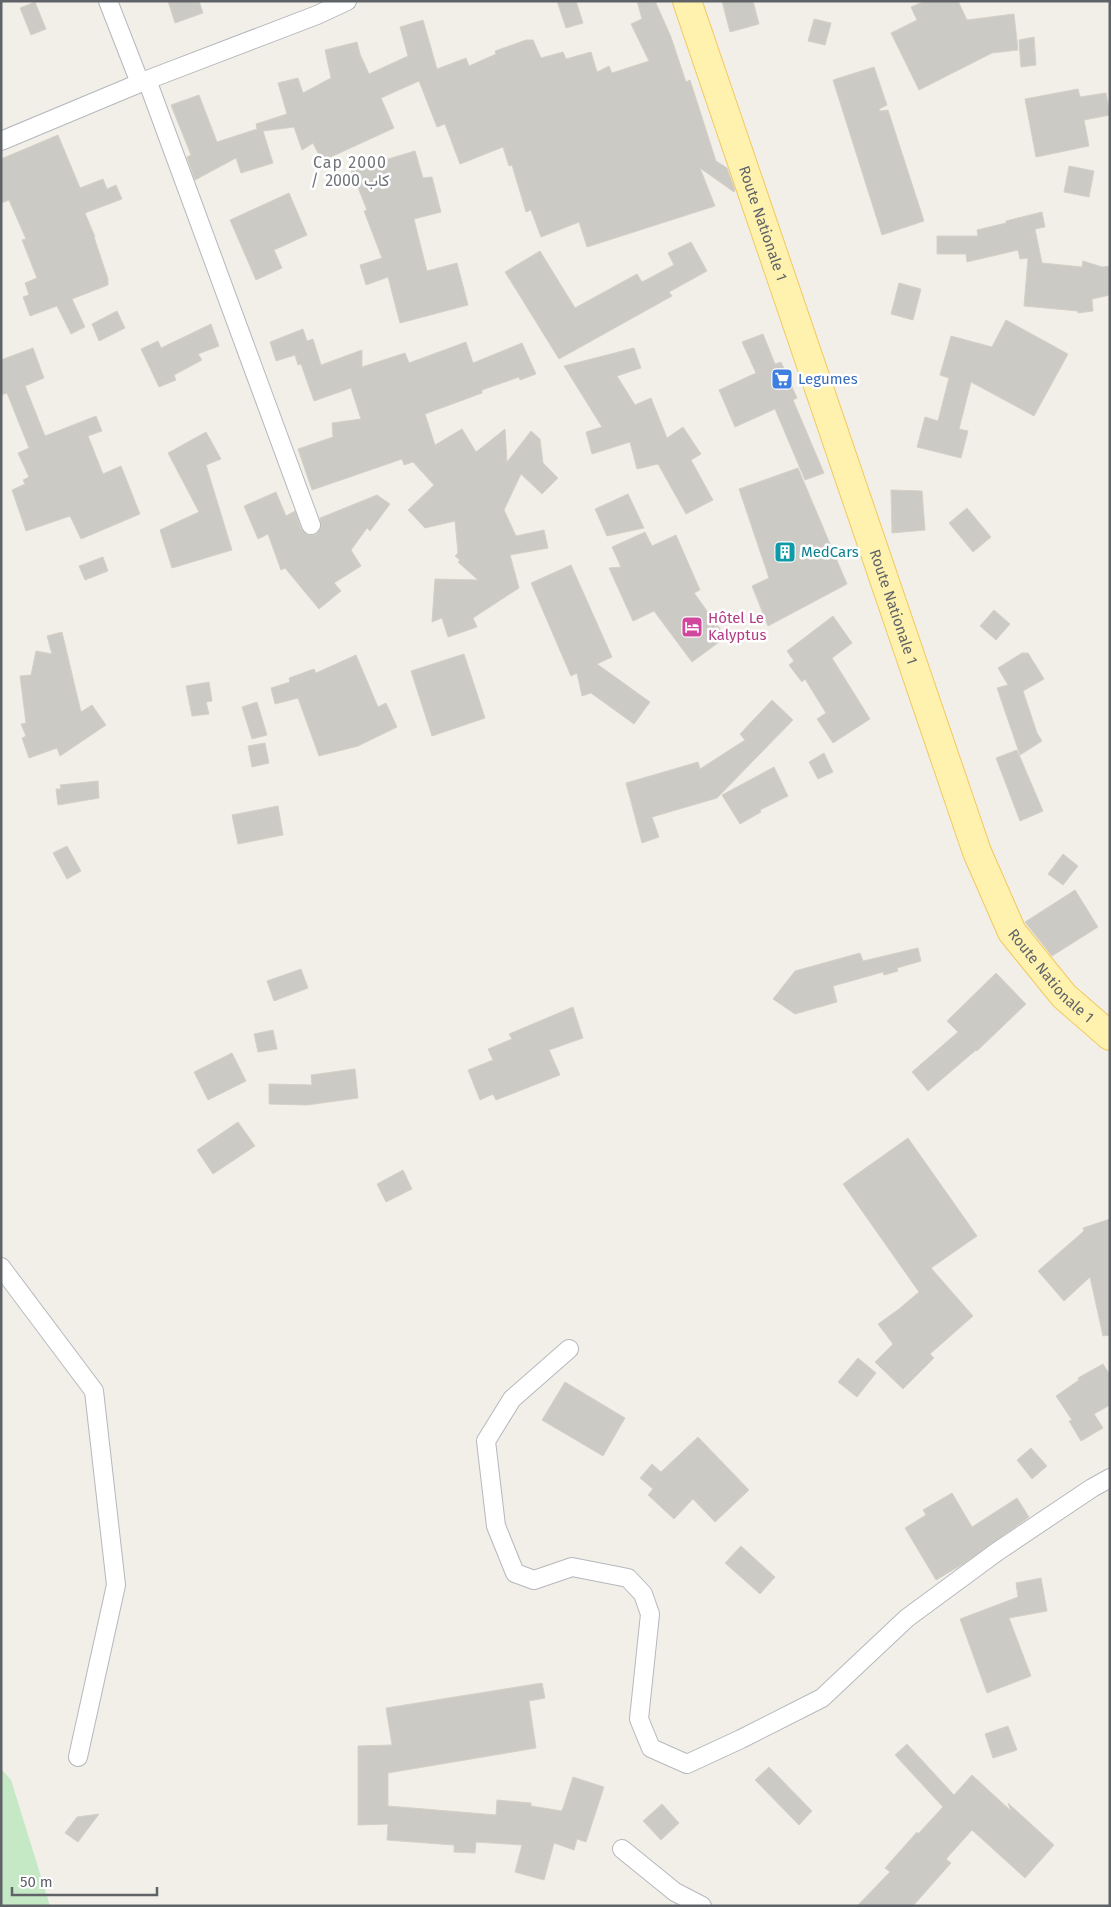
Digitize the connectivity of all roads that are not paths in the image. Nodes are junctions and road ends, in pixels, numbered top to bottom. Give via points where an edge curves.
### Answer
1 (108, 1) edge
2 (347, 1) edge
3 (687, 1) edge
4 (144, 81) junction
5 (1, 141) edge
6 (311, 525) dead end
7 (1110, 1036) edge
8 (1, 1267) edge
9 (569, 1349) dead end
10 (1110, 1478) edge
11 (78, 1757) dead end
12 (622, 1849) dead end
13 (702, 1906) edge

1 - 4 street
2 - 4 street
3 - 7 main road, Route Nationale 1 via 977,852 1012,932 1064,996
4 - 5 street
4 - 6 street
8 - 11 street via 94,1391 116,1585
9 - 10 street via 512,1399 486,1441 496,1526 515,1573 534,1580 572,1567 628,1578 643,1594 650,1614 639,1719 652,1748 687,1764 822,1698 907,1618 998,1551
12 - 13 street via 675,1892

